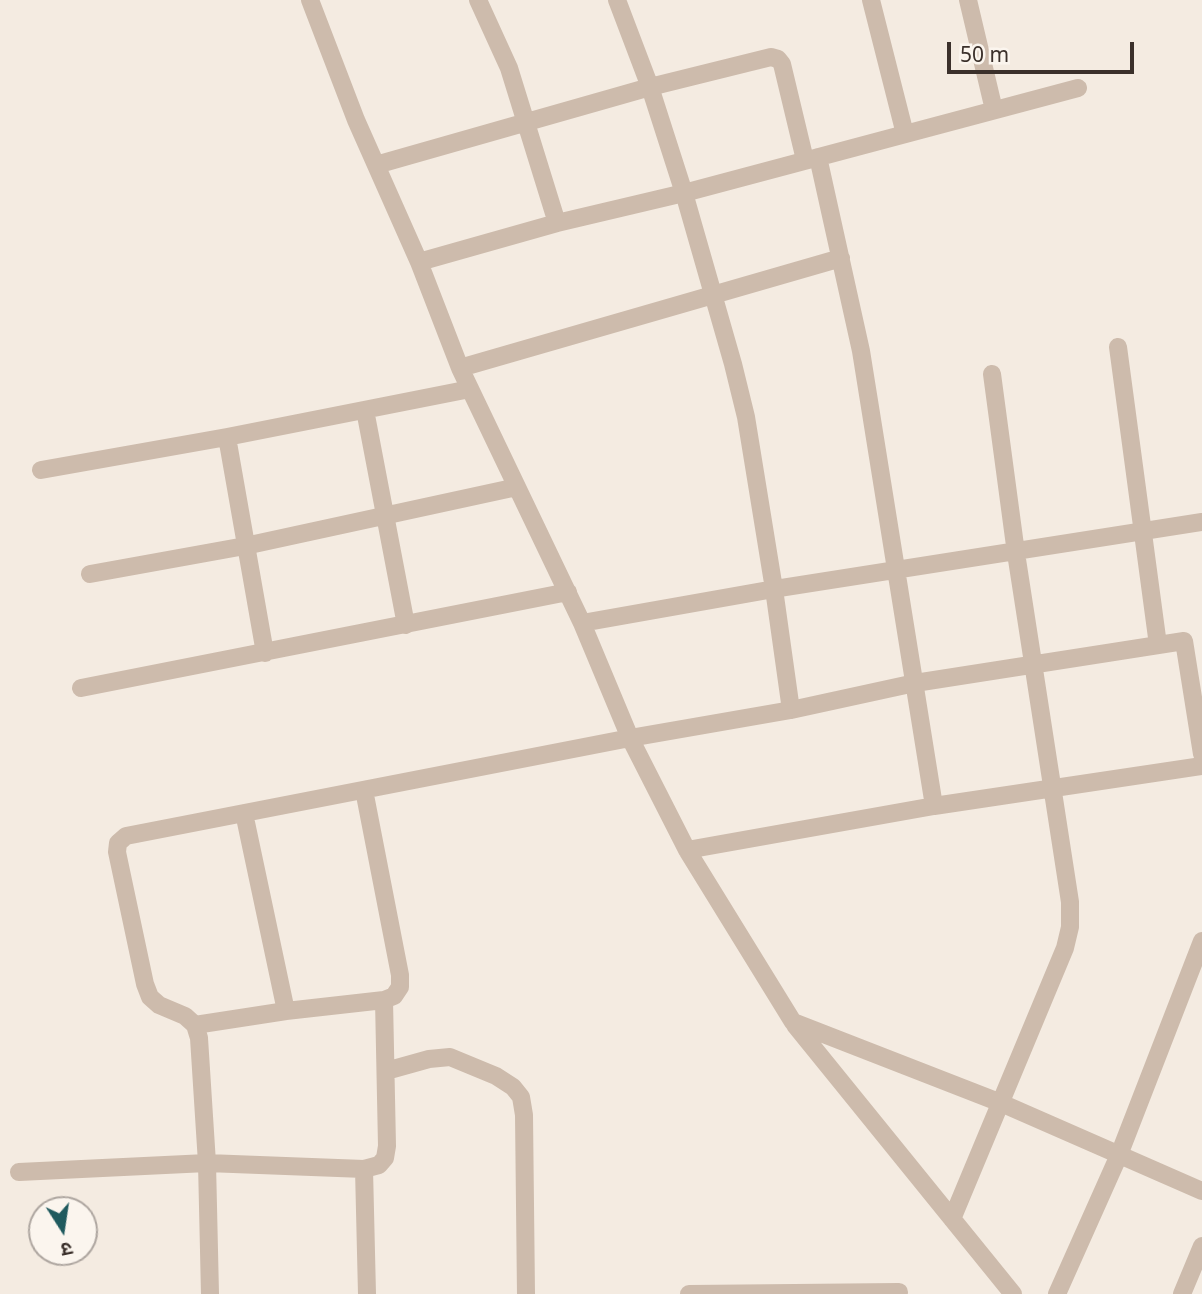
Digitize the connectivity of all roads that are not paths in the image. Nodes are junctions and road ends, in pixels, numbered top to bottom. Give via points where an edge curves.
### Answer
1 (310, 0) edge
2 (478, 0) edge
3 (618, 0) edge
4 (871, 0) edge
5 (968, 0) edge
6 (650, 88) junction
7 (1078, 88) dead end
8 (994, 110) junction
9 (527, 124) junction
10 (905, 134) junction
11 (812, 159) junction
12 (376, 165) junction
13 (684, 193) junction
14 (557, 223) junction
15 (841, 258) junction
16 (419, 262) junction
17 (714, 293) junction
18 (1118, 348) dead end
19 (460, 368) junction
20 (992, 374) dead end
21 (470, 389) junction
22 (365, 410) junction
23 (227, 437) junction
24 (41, 470) dead end
25 (517, 487) junction
26 (385, 516) junction
27 (1202, 522) edge
28 (1143, 532) junction
29 (245, 546) junction
30 (1016, 553) junction
31 (895, 571) junction
32 (90, 574) dead end
33 (774, 589) junction
34 (568, 592) junction
35 (582, 623) junction
36 (406, 625) junction
37 (1202, 639) edge
38 (1184, 641) junction
39 (1158, 645) junction
40 (265, 653) junction
41 (1035, 664) junction
42 (915, 683) junction
43 (81, 688) dead end
44 (790, 710) junction
45 (630, 738) junction
46 (1202, 754) edge
47 (1202, 766) edge
48 (1052, 789) junction
49 (364, 790) junction
50 (934, 806) junction
51 (244, 813) junction
52 (687, 850) junction
53 (1202, 941) edge
54 (384, 1000) junction
55 (286, 1011) junction
56 (793, 1022) junction
57 (195, 1025) junction
58 (386, 1071) junction
59 (1001, 1103) junction
60 (1119, 1155) junction
61 (207, 1163) junction
62 (364, 1169) junction
63 (19, 1172) dead end
64 (1202, 1191) edge
65 (952, 1219) junction
66 (1202, 1246) edge
67 (899, 1292) dead end
68 (209, 1294) edge
69 (367, 1294) edge
70 (526, 1294) edge
71 (689, 1294) edge
72 (1013, 1294) edge
73 (1057, 1294) edge
74 (1182, 1294) edge

1 - 12 street
2 - 9 street via 509,68
3 - 6 street
4 - 10 street
5 - 8 street
6 - 9 street
6 - 11 street via 778,59
6 - 13 street
7 - 8 street
8 - 10 street
9 - 12 street
9 - 14 street
10 - 11 street
11 - 13 street
11 - 15 street
12 - 16 street
13 - 14 street
13 - 17 street
14 - 16 street
15 - 17 street
15 - 31 street
16 - 19 street
17 - 19 street
17 - 33 street via 746,417
18 - 28 street
19 - 21 street
20 - 30 street
21 - 22 street
21 - 25 street
22 - 23 street
22 - 26 street
23 - 24 street
23 - 29 street
25 - 26 street
25 - 34 street
26 - 29 street
26 - 36 street
27 - 28 street
28 - 30 street
28 - 39 street
29 - 32 street
29 - 40 street
30 - 31 street
30 - 41 street
31 - 33 street
31 - 42 street
33 - 35 street
33 - 44 street
34 - 35 street
34 - 36 street
35 - 45 street
36 - 40 street
37 - 38 street
38 - 39 street
38 - 46 street
39 - 41 street
40 - 43 street
41 - 42 street
41 - 48 street
42 - 44 street
42 - 50 street
44 - 45 street
45 - 49 street
45 - 52 street
47 - 48 street
48 - 50 street
48 - 59 street via 1070,927
49 - 51 street
49 - 54 street via 400,975 400,987
50 - 52 street
51 - 55 street
51 - 57 street via 126,836 118,843 150,997
52 - 56 street
53 - 60 street
54 - 55 street
54 - 58 street
55 - 57 street
56 - 59 street
56 - 65 street
57 - 61 street
58 - 62 street via 385,1158
58 - 70 street via 450,1057 496,1076 521,1097
59 - 60 street
59 - 65 street
60 - 64 street
60 - 73 street
61 - 62 street
61 - 63 street
61 - 68 street
62 - 69 street
65 - 72 street
66 - 74 street
67 - 71 street

